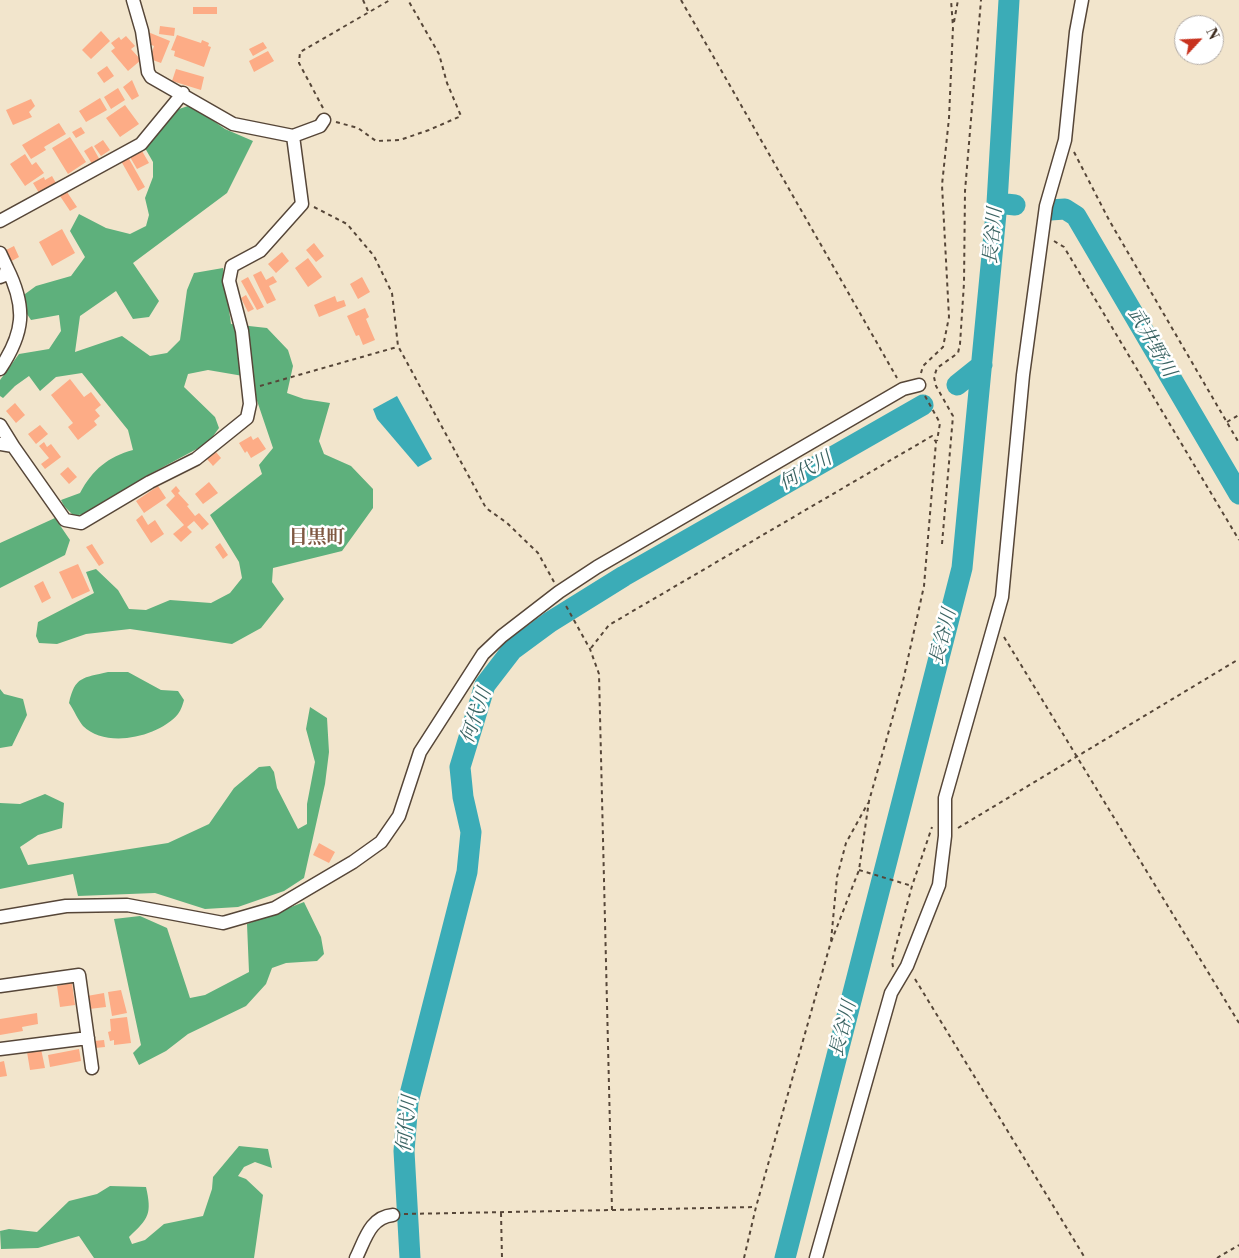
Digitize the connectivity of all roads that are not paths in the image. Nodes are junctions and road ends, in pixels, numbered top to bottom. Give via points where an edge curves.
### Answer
1 (133, 0) edge
2 (1082, 0) edge
3 (183, 93) junction
4 (324, 120) road end
5 (293, 136) junction
6 (0, 221) edge
7 (0, 253) edge
8 (3, 273) edge
9 (0, 370) edge
10 (919, 385) road end
11 (0, 425) edge
12 (0, 444) edge
13 (13, 446) junction
14 (0, 917) edge
15 (0, 986) edge
16 (88, 1038) junction
17 (0, 1049) edge
18 (92, 1068) dead end
19 (393, 1215) road end
20 (356, 1258) edge
21 (816, 1258) edge

1 - 3 street via 142,30 148,72 151,77
2 - 21 street via 1065,140 1046,206 1023,375 1002,597 945,798 945,836 939,884 907,966 891,993
3 - 5 street via 233,124
3 - 6 street via 141,144
4 - 5 street via 320,126
5 - 13 street via 302,204 260,251 232,266 229,281 242,331 250,404 247,418 196,459 81,523 65,520
7 - 8 street
8 - 9 street via 16,287 22,306 17,338
10 - 14 street via 903,389 597,567 558,592 502,636 483,654 420,752 399,816 382,842 275,908 223,923 128,905 66,906
11 - 13 street
12 - 13 street
15 - 16 street via 79,975
16 - 17 street
16 - 18 street
19 - 20 street via 382,1216 372,1226

